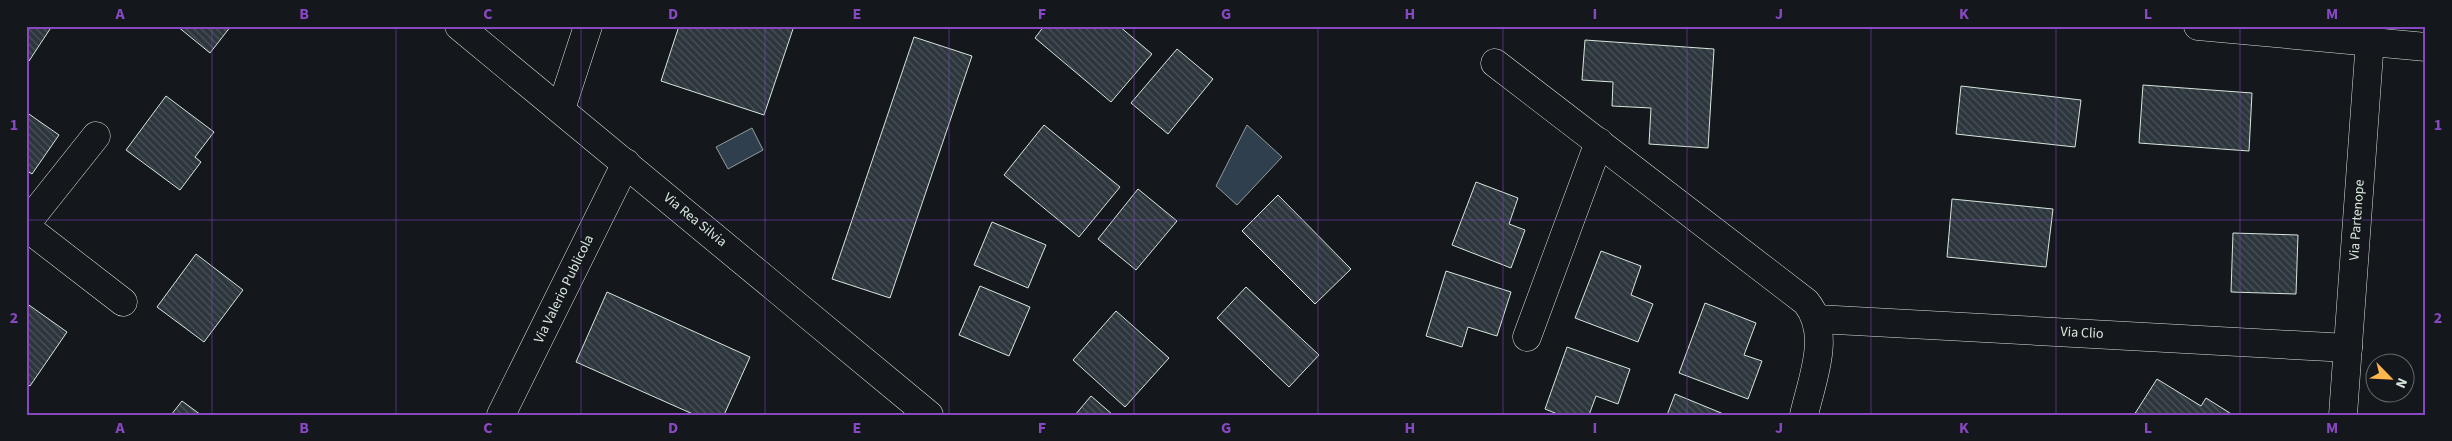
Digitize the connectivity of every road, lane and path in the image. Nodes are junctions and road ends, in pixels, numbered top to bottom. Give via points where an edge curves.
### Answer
1 (460, 26) edge
2 (588, 26) edge
3 (2198, 26) edge
4 (2371, 34) edge
5 (2426, 47) edge
6 (1495, 62) dead end
7 (561, 109) junction
8 (96, 136) dead end
9 (1599, 142) junction
10 (626, 163) junction
11 (26, 226) edge
12 (123, 302) dead end
13 (1817, 319) junction
14 (1527, 337) dead end
15 (2348, 348) junction
16 (501, 415) edge
17 (929, 415) edge
18 (1804, 415) edge
19 (2343, 415) edge

1 - 7 street, Via Rea Silvia
2 - 7 street
3 - 4 street
4 - 5 street
4 - 15 street, Via Partenope
6 - 9 street
7 - 10 street, Via Rea Silvia
8 - 11 street
9 - 13 street via 1796,293 1813,310
9 - 14 street
10 - 16 street, Via Valerio Publicola
10 - 17 street, Via Rea Silvia
11 - 12 street
13 - 15 street, Via Clio
13 - 18 street via 1820,329 1818,356
15 - 19 street, Via Partenope

